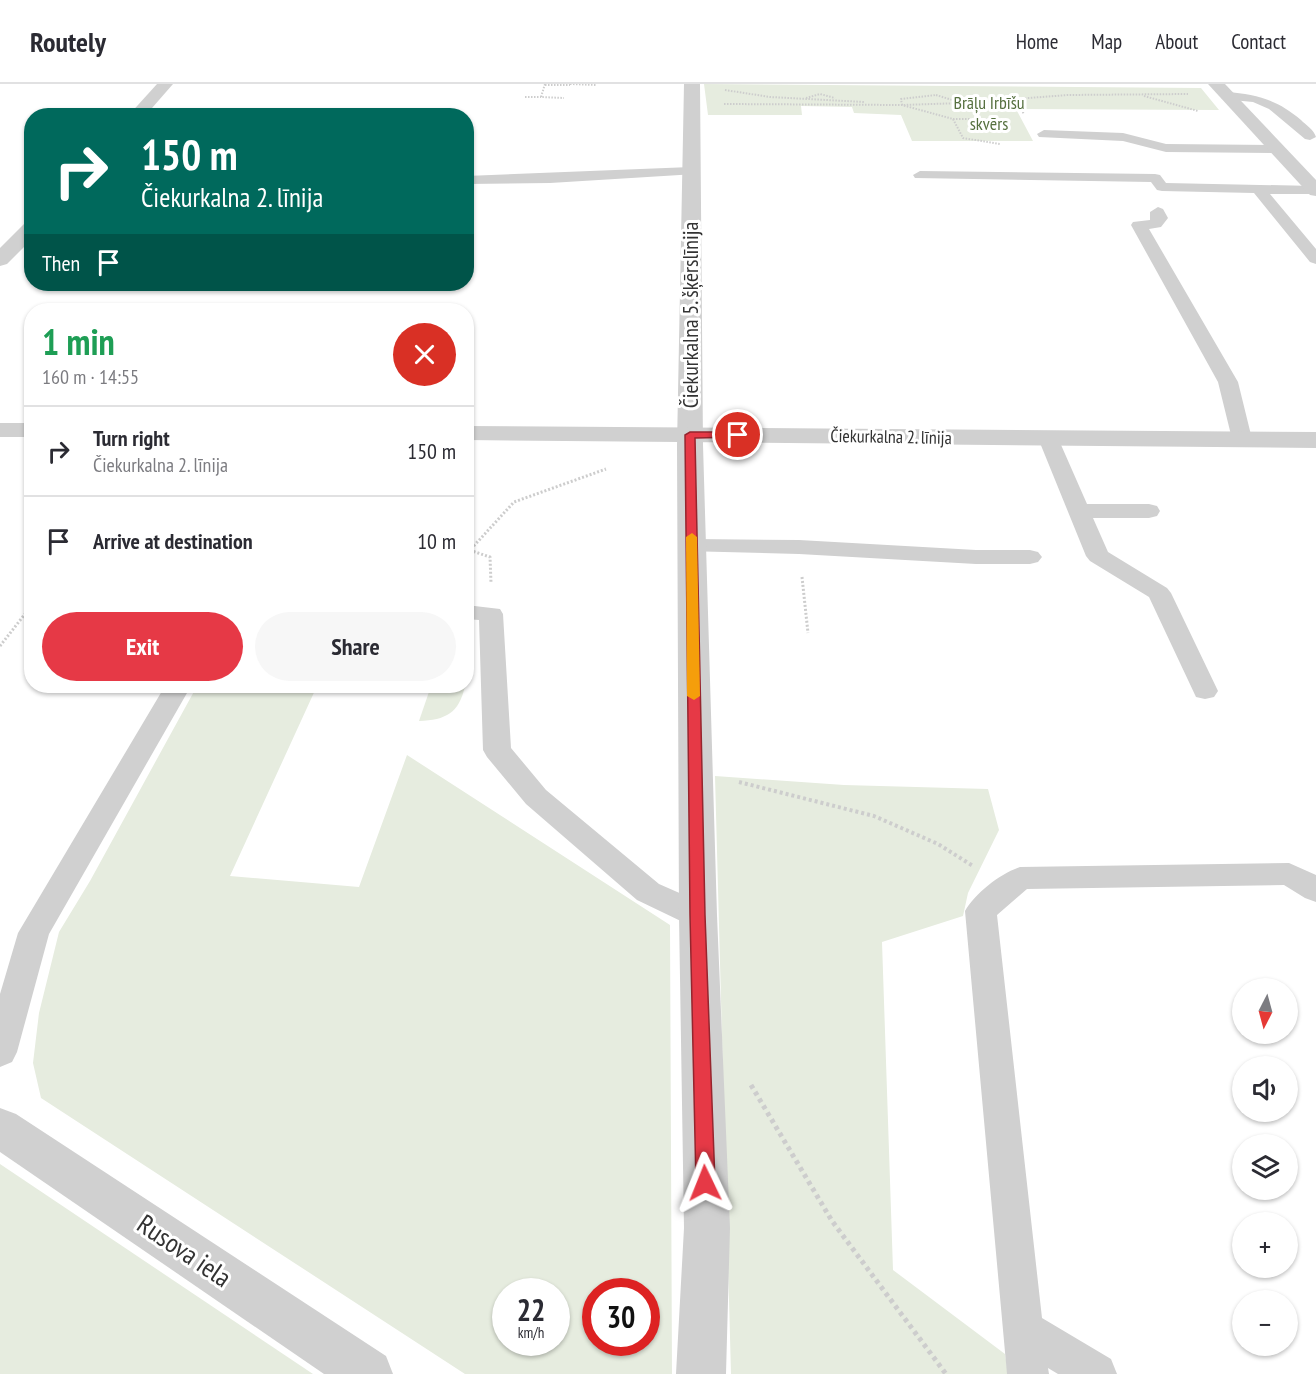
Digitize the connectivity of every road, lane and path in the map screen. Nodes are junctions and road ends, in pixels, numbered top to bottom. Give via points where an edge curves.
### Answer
1 (165, 84) edge
2 (545, 84) edge
3 (570, 84) edge
4 (692, 84) edge
5 (596, 85) edge
6 (722, 90) dead end
7 (1222, 90) edge
8 (1268, 93) dead end
9 (1136, 94) junction
10 (1197, 94) dead end
11 (1253, 96) junction
12 (525, 97) dead end
13 (541, 97) junction
14 (564, 98) dead end
15 (691, 103) junction
16 (963, 103) junction
17 (885, 105) junction
18 (902, 105) junction
19 (143, 108) edge
20 (1201, 112) dead end
21 (953, 119) junction
22 (1002, 119) dead end
23 (1044, 134) dead end
24 (1313, 137) edge
25 (963, 138) dead end
26 (1271, 143) junction
27 (691, 171) junction
28 (920, 175) dead end
29 (474, 180) edge
30 (1162, 187) junction
31 (1257, 189) junction
32 (1316, 190) edge
33 (24, 235) edge
34 (1316, 259) edge
35 (0, 260) edge
36 (0, 430) edge
37 (24, 430) edge
38 (474, 433) edge
39 (690, 435) junction
40 (1048, 438) junction
41 (1242, 439) junction
42 (1316, 440) edge
43 (611, 467) dead end
44 (1079, 511) junction
45 (1149, 511) dead end
46 (474, 544) edge
47 (692, 546) junction
48 (799, 547) junction
49 (474, 551) edge
50 (1030, 557) dead end
51 (479, 613) edge
52 (24, 615) edge
53 (808, 633) dead end
54 (0, 646) edge
55 (1205, 690) dead end
56 (174, 693) edge
57 (1316, 890) edge
58 (698, 915) junction
59 (0, 1052) edge
60 (747, 1078) dead end
61 (0, 1128) edge
62 (1023, 1329) junction
63 (368, 1374) edge
64 (701, 1374) edge
65 (946, 1374) edge
66 (1028, 1374) edge
67 (1096, 1374) edge

1 - 19 street
2 - 3 path
2 - 13 path
3 - 5 path
4 - 15 street, Čiekurkalna 5. šķērslīnija
6 - 17 path
7 - 11 lane
7 - 26 street
8 - 11 lane
9 - 10 path
9 - 16 path
9 - 20 path
11 - 24 lane via 1278,107
12 - 13 path
13 - 14 path
15 - 17 path
15 - 27 street, Čiekurkalna 5. šķērslīnija
16 - 18 path
16 - 18 path via 945,97 916,96 901,99
17 - 18 path
18 - 21 path
21 - 22 path
21 - 25 path
23 - 26 lane via 1123,136 1166,148
24 - 26 lane
26 - 32 street
27 - 29 lane via 631,168 522,180
27 - 39 street, Čiekurkalna 5. šķērslīnija
28 - 30 lane via 1155,178
30 - 31 lane
30 - 41 lane via 1157,210 1160,218 1155,224 1139,225 1228,382
31 - 32 lane
31 - 34 lane
33 - 35 street
36 - 37 street
38 - 39 street, Čiekurkalna 2. līnija
39 - 40 street, Čiekurkalna 2. līnija
39 - 47 street, Čiekurkalna 5. šķērslīnija
40 - 41 street, Čiekurkalna 2. līnija
40 - 44 lane
41 - 42 street, Čiekurkalna 2. līnija
43 - 46 path via 513,502
44 - 45 lane
44 - 55 lane via 1098,556 1159,592
47 - 48 lane
47 - 58 street, Čiekurkalna 5. šķērslīnija
48 - 50 lane
48 - 53 path
49 - 51 path via 490,557
51 - 58 lane via 497,750 536,796 648,892
52 - 54 path
56 - 59 lane via 34,933
57 - 62 lane via 1289,874 1020,878 981,911
58 - 64 street, Čiekurkalna 5. šķērslīnija via 706,1228
60 - 65 path via 832,1221
61 - 63 street, Rusova iela
62 - 66 lane
62 - 67 lane

